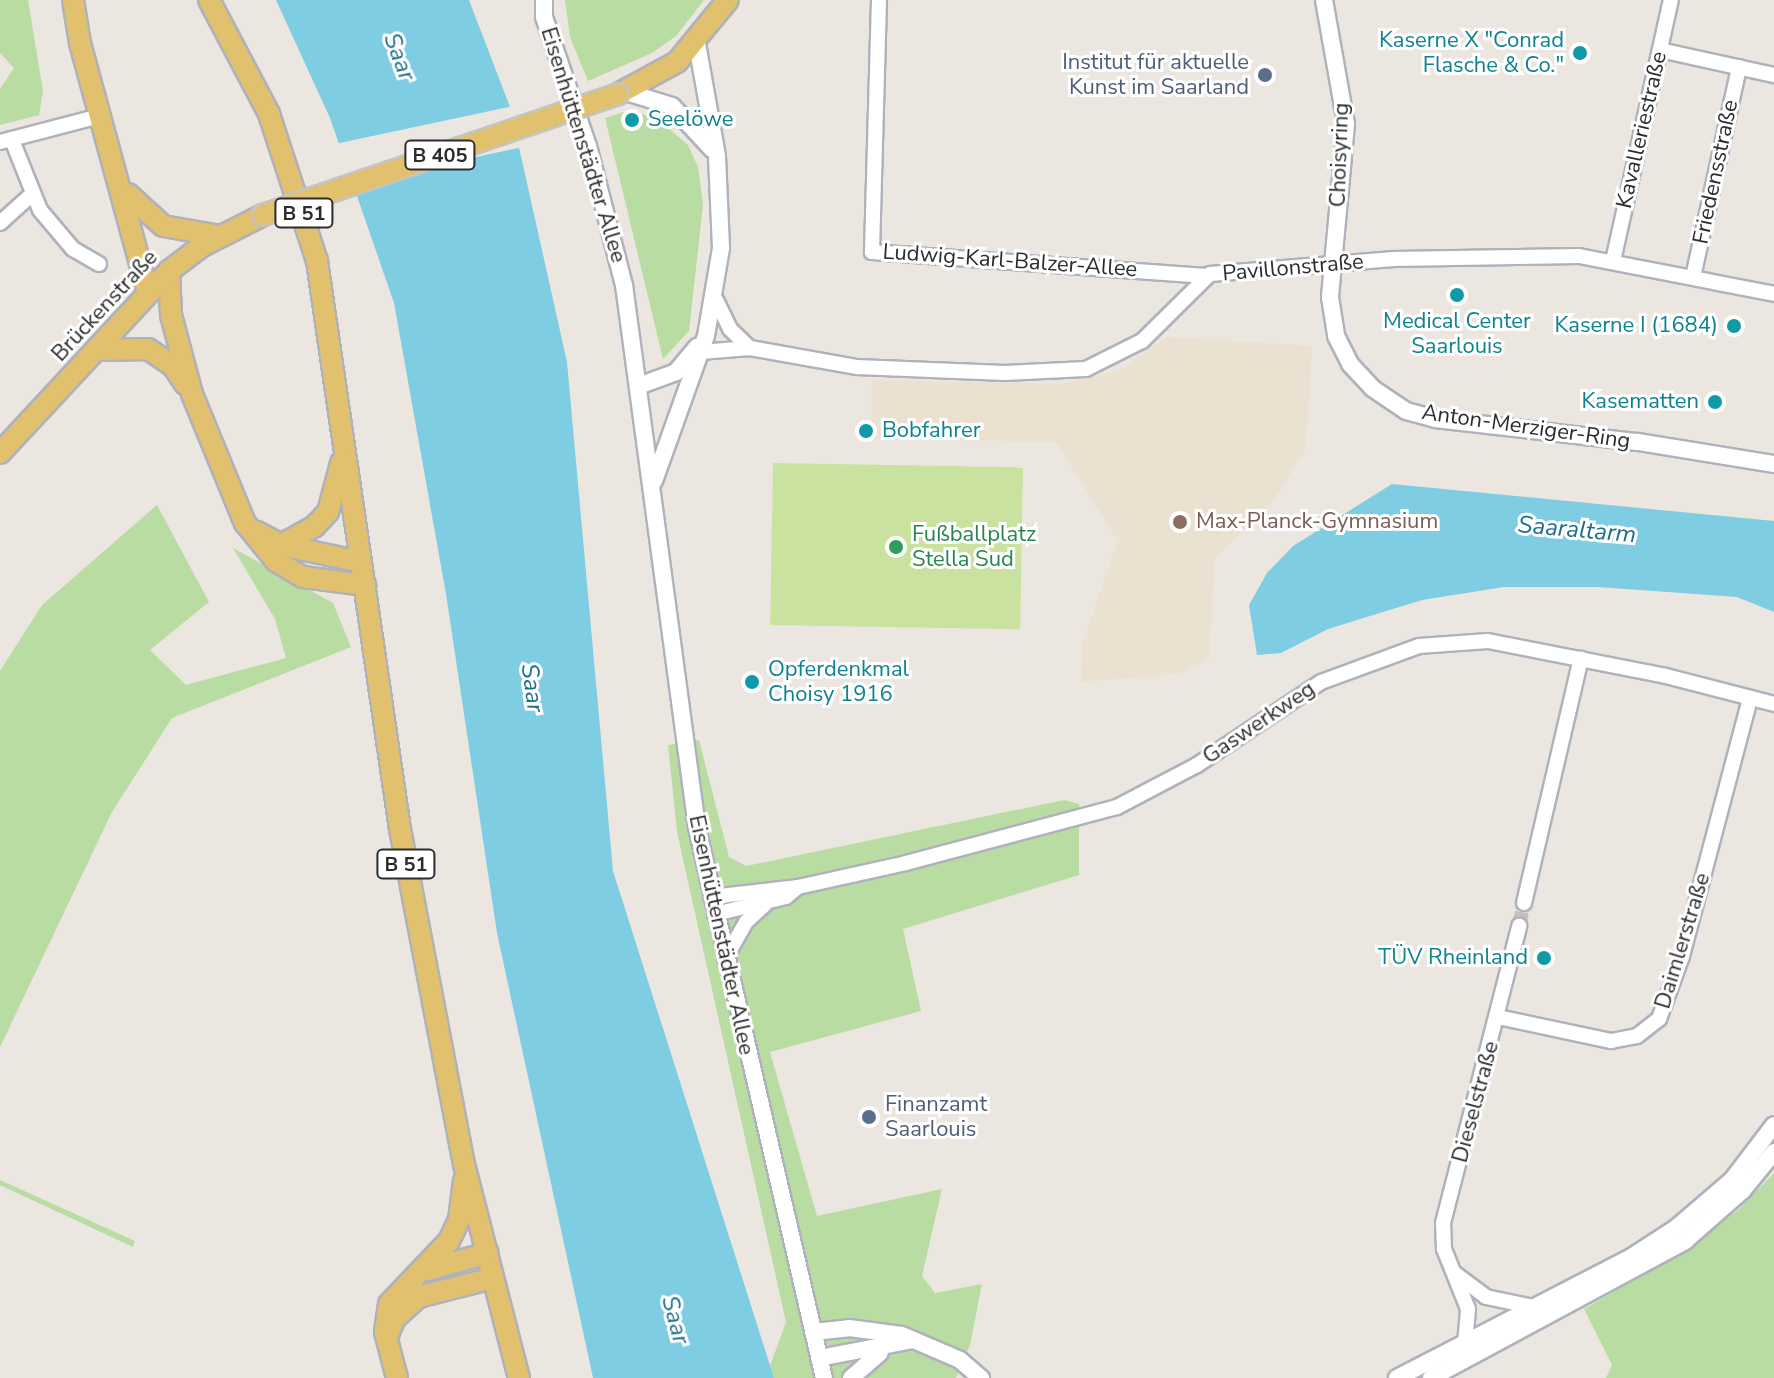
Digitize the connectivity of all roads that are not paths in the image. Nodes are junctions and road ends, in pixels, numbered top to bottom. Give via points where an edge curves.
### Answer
1 (73, 0) edge
2 (209, 0) edge
3 (544, 0) edge
4 (728, 0) edge
5 (879, 0) edge
6 (1324, 0) edge
7 (1671, 0) edge
8 (697, 44) junction
9 (1660, 50) junction
10 (1739, 67) junction
11 (1774, 75) edge
12 (620, 92) junction
13 (100, 116) junction
14 (6, 141) edge
15 (717, 156) junction
16 (122, 184) junction
17 (31, 195) junction
18 (0, 223) edge
19 (221, 236) junction
20 (1613, 261) junction
21 (99, 264) dead end
22 (1333, 264) junction
23 (169, 271) junction
24 (1206, 276) junction
25 (1693, 277) junction
26 (148, 293) junction
27 (1774, 294) edge
28 (716, 300) junction
29 (703, 344) junction
30 (750, 348) junction
31 (98, 350) junction
32 (641, 385) junction
33 (192, 394) junction
34 (344, 444) junction
35 (0, 453) edge
36 (1774, 464) edge
37 (653, 485) junction
38 (245, 523) junction
39 (281, 545) junction
40 (361, 562) junction
41 (365, 585) junction
42 (1581, 659) junction
43 (1750, 698) junction
44 (1774, 704) edge
45 (798, 887) junction
46 (1524, 903) tunnel mouth
47 (765, 904) junction
48 (713, 906) junction
49 (1519, 926) tunnel mouth
50 (725, 959) junction
51 (1498, 1017) junction
52 (1774, 1125) edge
53 (1774, 1152) edge
54 (464, 1164) junction
55 (488, 1253) junction
56 (423, 1272) junction
57 (1457, 1275) junction
58 (493, 1278) junction
59 (1534, 1307) junction
60 (813, 1332) junction
61 (913, 1340) junction
62 (387, 1344) junction
63 (1465, 1344) junction
64 (888, 1347) junction
65 (819, 1358) junction
66 (397, 1378) edge
67 (519, 1378) edge
68 (824, 1378) edge
69 (851, 1378) edge
70 (981, 1378) edge
71 (1397, 1378) edge
72 (1431, 1378) edge

1 - 13 main road
2 - 34 main road, B 51 via 251,77 291,170 317,261
3 - 32 street, Eisenhüttenstädter Allee via 544,17 609,218
4 - 8 main road, B 405
5 - 24 street, Ludwig-Karl-Balzer-Allee via 872,252
6 - 22 street, Choisyring via 1346,124
7 - 9 street, Kavalleriestraße
8 - 12 main road, B 405 via 652,78
8 - 15 street, Eisenhüttenstädter Allee
9 - 10 street
9 - 20 street, Kavalleriestraße
10 - 11 street
10 - 25 street, Friedensstraße
12 - 15 street via 672,106
12 - 19 main road, Brückenstraße / B 405, bridge via 263,215
13 - 14 street
13 - 16 main road
14 - 17 street
15 - 28 street, Eisenhüttenstädter Allee via 721,248
16 - 19 main road via 139,209 163,226
16 - 26 main road
17 - 18 street
17 - 21 street via 73,249
19 - 23 main road, Brückenstraße / B 405
20 - 22 street, Pavillonstraße via 1499,256
20 - 25 street, Pavillonstraße
22 - 24 street, Pavillonstraße
22 - 36 street, Anton-Merziger-Ring via 1330,297 1336,336 1350,364 1406,411
23 - 26 main road, Brückenstraße / B 405
23 - 33 main road via 171,315
24 - 30 street, Pavillonstraße via 1142,341 1086,369 1037,374 857,367
25 - 27 street, Pavillonstraße
26 - 31 main road, Brückenstraße / B 405
28 - 29 street, Eisenhüttenstädter Allee
28 - 30 street via 730,329
29 - 30 street, Pavillonstraße
29 - 32 street, Eisenhüttenstädter Allee via 676,372
29 - 37 street, Eisenhüttenstädter Allee
31 - 33 main road via 148,349 173,366
31 - 35 main road, Brückenstraße / B 405
32 - 37 street, Eisenhüttenstädter Allee
33 - 38 main road
34 - 39 main road, B 51 via 328,512 314,527
34 - 40 main road, B 51
37 - 48 street, Eisenhüttenstädter Allee via 681,733
38 - 39 main road
38 - 41 main road via 276,561 303,577
39 - 40 main road
40 - 41 main road, B 51
41 - 54 main road, B 51 via 400,829
42 - 43 street, Gaswerkweg
42 - 45 street, Gaswerkweg via 1488,641 1419,646 1321,682 1197,765 1117,807
42 - 46 street
43 - 44 street, Gaswerkweg
43 - 51 street, Daimlerstraße via 1682,956 1659,1019 1637,1036 1611,1041
45 - 47 street, Gaswerkweg
45 - 48 street, Gaswerkweg
47 - 48 street, Gaswerkweg
47 - 50 street, Gaswerkweg via 746,922
48 - 50 street, Eisenhüttenstädter Allee
49 - 51 street, Dieselstraße
50 - 60 street, Eisenhüttenstädter Allee
51 - 57 street, Dieselstraße via 1443,1223 1444,1249
52 - 59 street via 1732,1180 1676,1228
53 - 72 street via 1743,1190 1685,1241
54 - 55 main road, B 51
54 - 56 main road via 459,1220
55 - 56 main road
55 - 58 main road, B 51
56 - 62 main road via 389,1304
57 - 59 street via 1486,1297
57 - 63 street, Dieselstraße via 1468,1309
58 - 62 main road via 418,1297 395,1318
58 - 67 main road, B 51
59 - 63 street
60 - 61 street via 849,1328
60 - 65 street, Eisenhüttenstädter Allee
61 - 64 street
61 - 70 street via 960,1360
62 - 66 main road
63 - 71 street
64 - 65 street
64 - 69 street
65 - 68 street, Eisenhüttenstädter Allee

